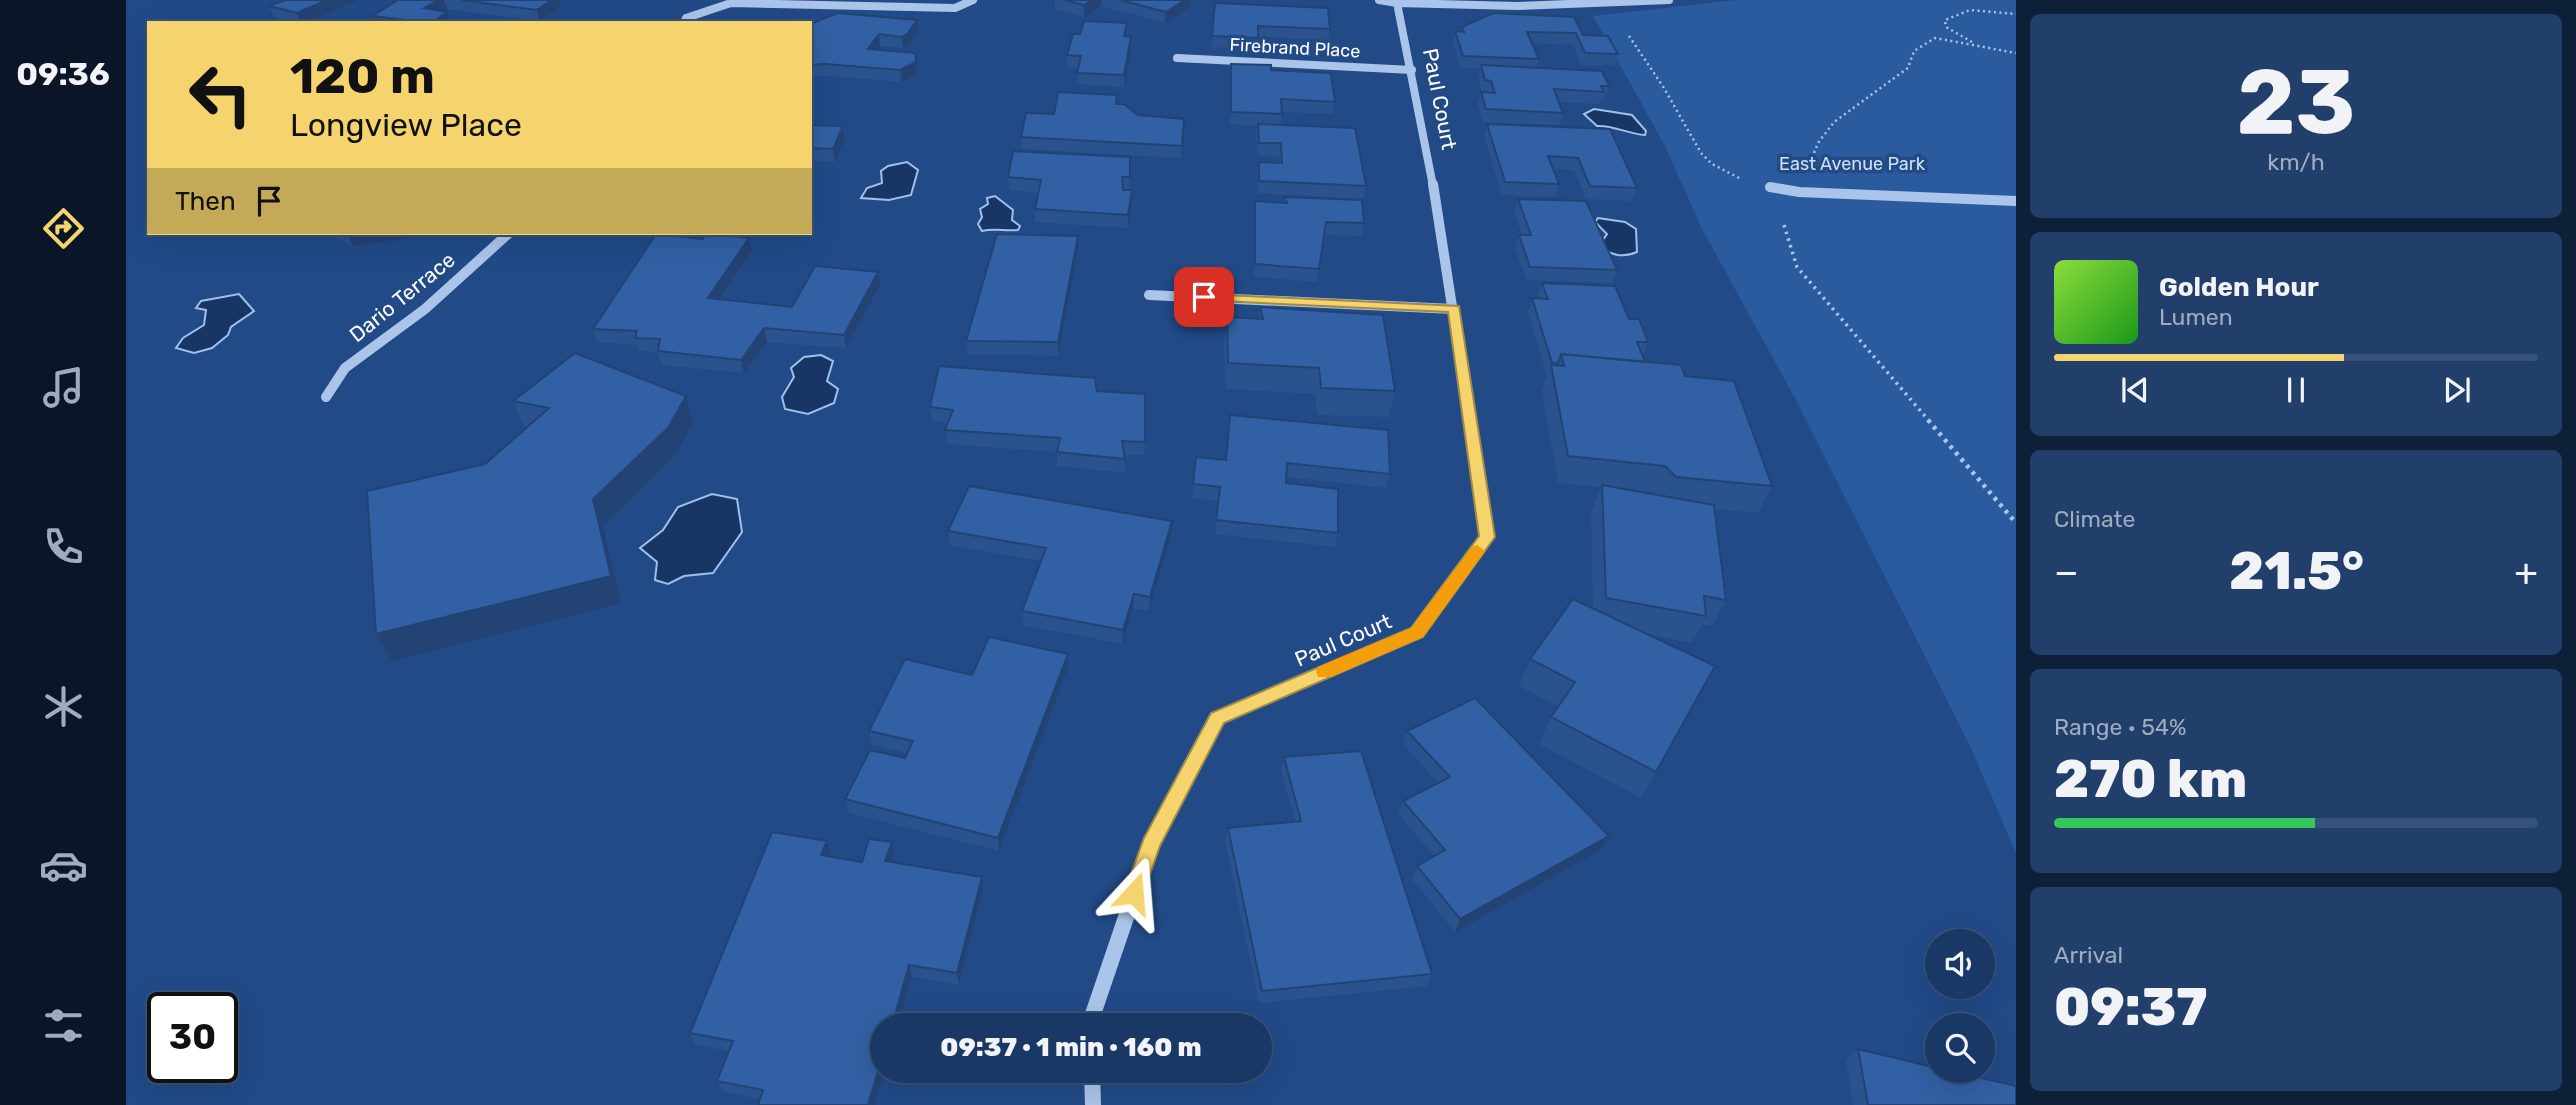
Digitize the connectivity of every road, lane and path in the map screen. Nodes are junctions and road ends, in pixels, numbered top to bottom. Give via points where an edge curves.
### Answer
1 (973, 0) edge
2 (1379, 0) edge
3 (1670, 0) edge
4 (1397, 3) junction
5 (1607, 4) junction
6 (2016, 14) edge
7 (685, 21) edge
8 (1984, 47) junction
9 (2016, 53) edge
10 (1177, 58) dead end
11 (1412, 70) junction
12 (1770, 187) junction
13 (2016, 201) edge
14 (507, 235) edge
15 (1149, 295) dead end
16 (1454, 309) junction
17 (326, 397) dead end
18 (2016, 523) edge
19 (1093, 1013) edge
20 (1093, 1083) edge
21 (1093, 1105) edge

1 - 7 street via 956,8 731,3
2 - 4 street
3 - 5 street
4 - 5 street
4 - 11 street, Paul Court
5 - 12 path via 1706,159 1733,176
6 - 8 path via 1964,11 1945,20 1946,27 1956,34
8 - 9 path
8 - 12 path via 1935,38 1914,51 1908,68 1834,122 1799,183
10 - 11 street, Firebrand Place
11 - 16 street, Paul Court
12 - 13 street
12 - 18 path via 1797,267
14 - 17 street, Dario Terrace via 425,309 345,368
15 - 16 street
16 - 19 street, Paul Court via 1487,537 1417,633 1217,718 1151,844
20 - 21 street

